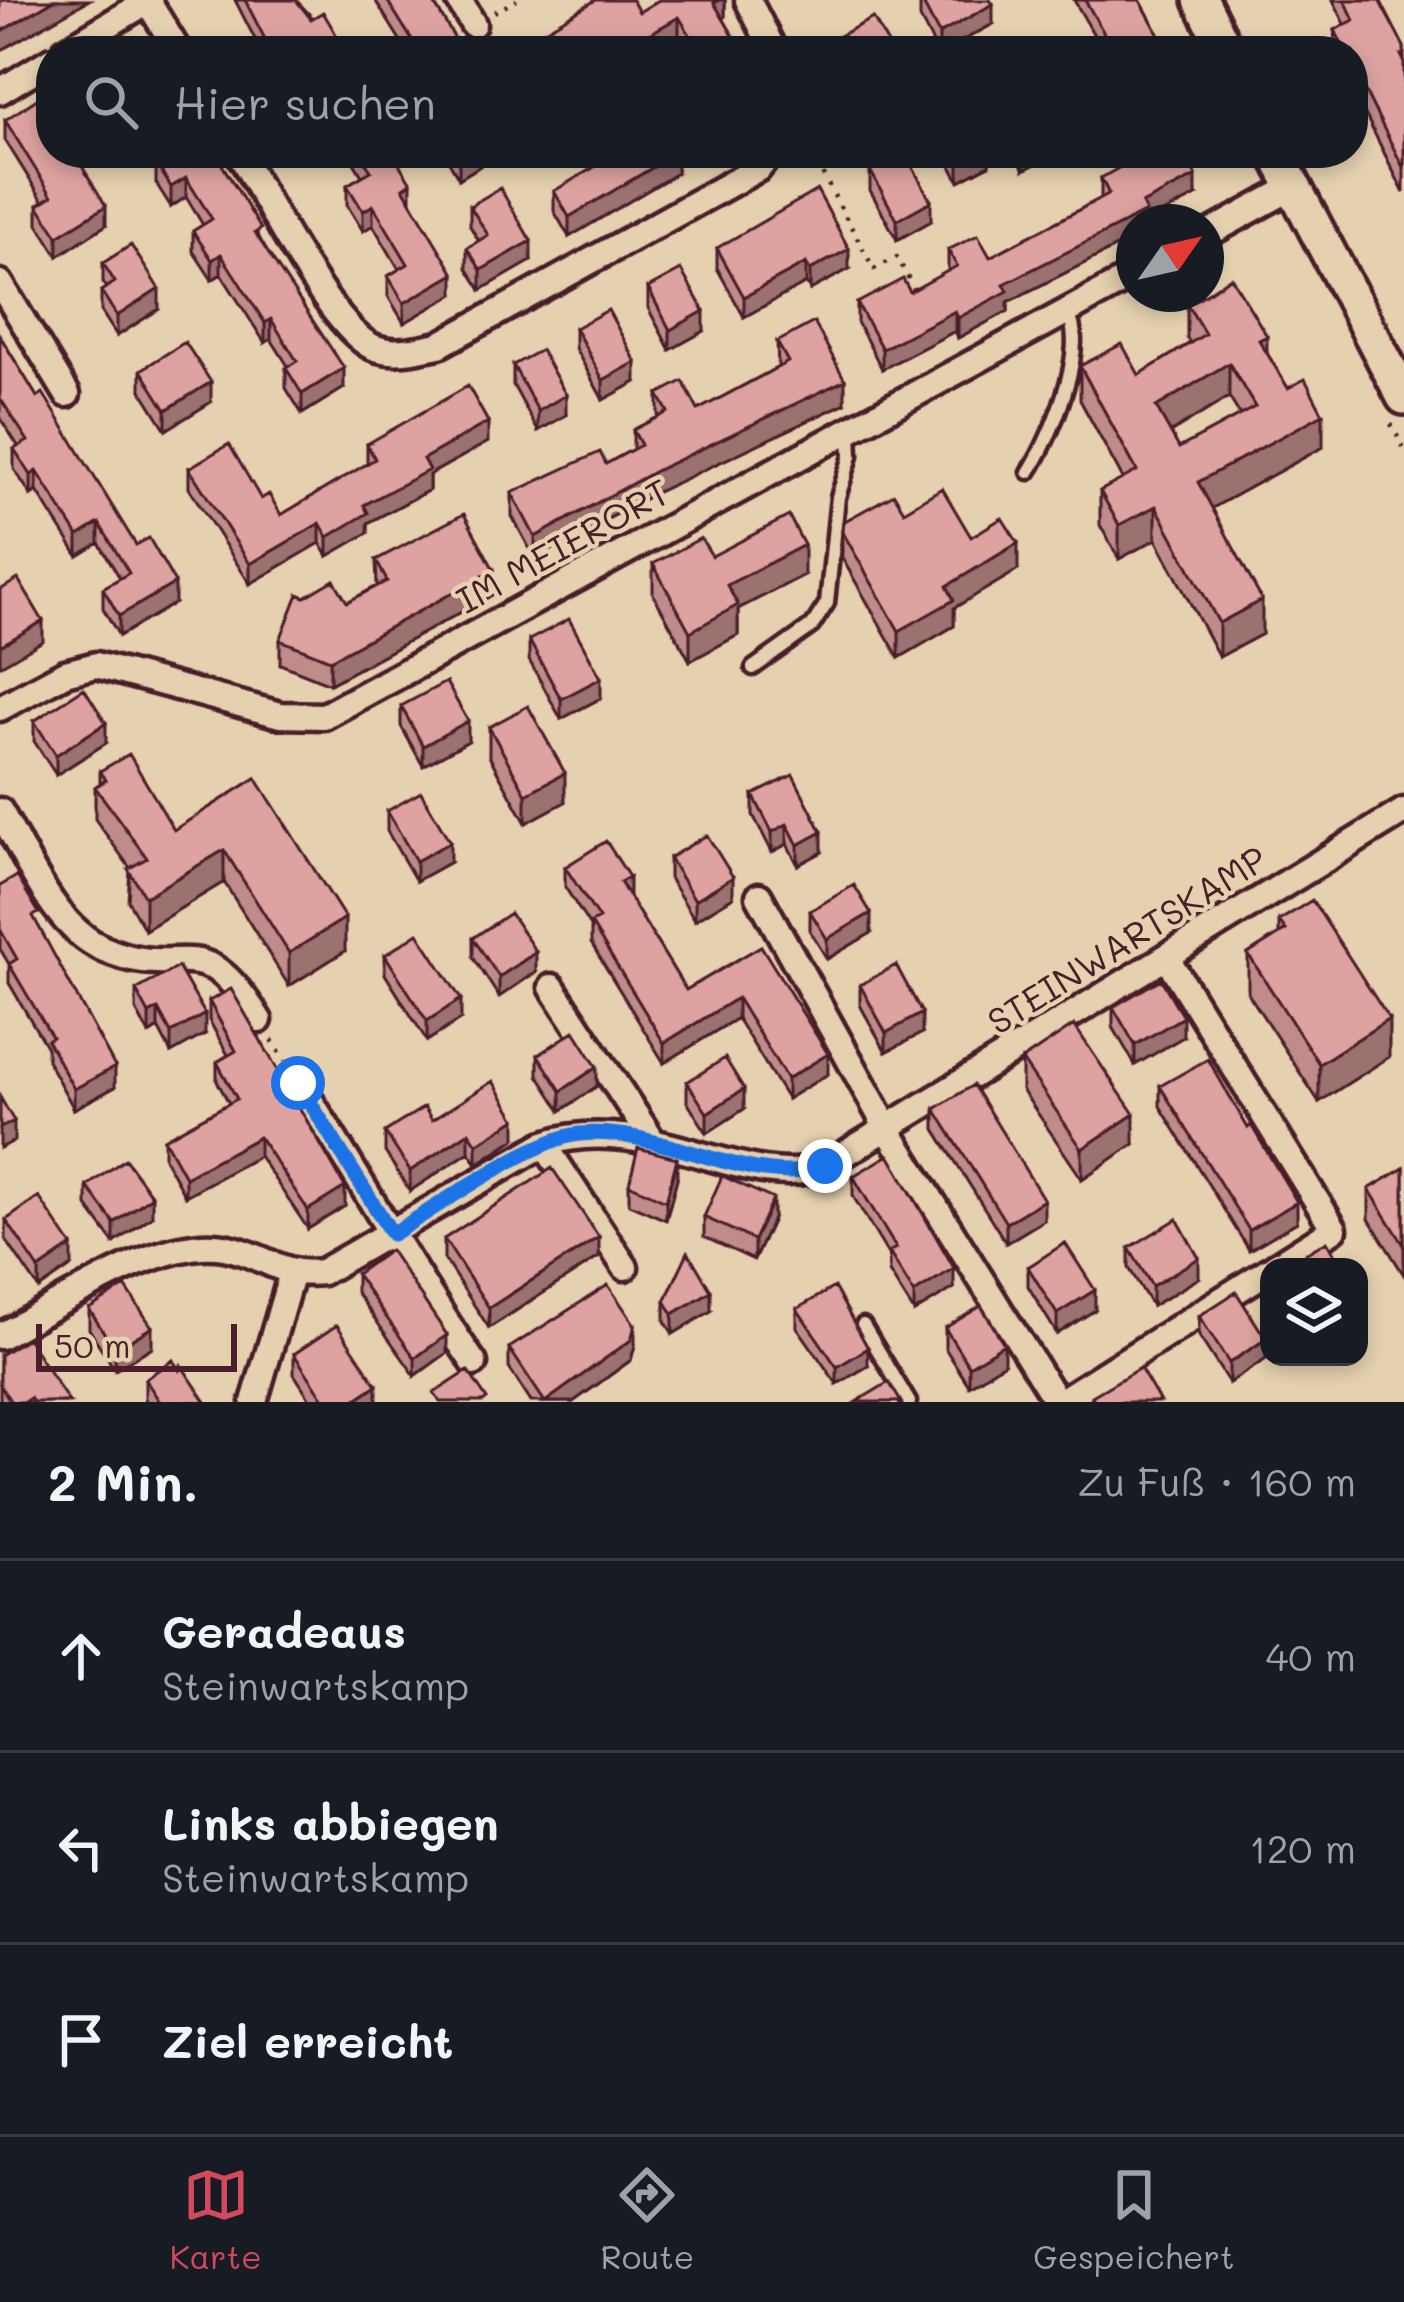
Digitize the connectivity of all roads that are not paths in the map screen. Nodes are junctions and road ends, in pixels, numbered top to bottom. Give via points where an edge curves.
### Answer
1 (147, 0) edge
2 (459, 0) edge
3 (748, 0) edge
4 (1201, 0) edge
5 (473, 24) dead end
6 (89, 36) edge
7 (169, 36) edge
8 (766, 36) edge
9 (1219, 36) edge
10 (36, 69) edge
11 (0, 91) edge
12 (248, 168) edge
13 (759, 168) edge
14 (1284, 168) edge
15 (1293, 187) junction
16 (1224, 226) edge
17 (0, 284) edge
18 (1116, 285) edge
19 (1066, 312) junction
20 (67, 394) dead end
21 (1404, 397) edge
22 (850, 431) junction
23 (1029, 472) dead end
24 (753, 668) dead end
25 (0, 708) edge
26 (1404, 811) edge
27 (0, 812) edge
28 (759, 896) dead end
29 (1167, 958) junction
30 (552, 987) dead end
31 (259, 1020) road end
32 (298, 1083) road end
33 (888, 1130) junction
34 (652, 1140) junction
35 (544, 1144) junction
36 (392, 1234) junction
37 (1287, 1258) edge
38 (625, 1267) dead end
39 (1260, 1275) edge
40 (291, 1276) junction
41 (863, 1325) dead end
42 (0, 1336) edge
43 (474, 1363) dead end
44 (254, 1402) edge
45 (909, 1402) edge
46 (1058, 1402) edge

1 - 6 street
1 - 7 street
2 - 5 street
3 - 8 street
4 - 9 street
10 - 11 street
12 - 13 street via 343,325 373,347 404,352 439,345
14 - 15 street
15 - 16 street
15 - 21 street
17 - 20 street
18 - 19 street, IM MEIERORT
19 - 22 street, IM MEIERORT
19 - 23 lane via 1076,344
22 - 24 lane via 827,603 812,626
22 - 25 street, IM MEIERORT via 324,716 280,715 96,665
26 - 29 street, STEINWARTSKAMP
27 - 31 street via 64,920 101,949 218,967
28 - 33 street
29 - 33 street, STEINWARTSKAMP
29 - 37 street via 1334,1229
30 - 34 street
32 - 36 street
33 - 34 street, STEINWARTSKAMP via 807,1173
33 - 46 street
34 - 35 street, STEINWARTSKAMP via 575,1134
35 - 36 street, STEINWARTSKAMP
35 - 38 street
36 - 40 street, STEINWARTSKAMP via 322,1272
36 - 43 street
39 - 46 street
40 - 42 street via 224,1247 191,1246 154,1256
40 - 44 street
41 - 45 lane

